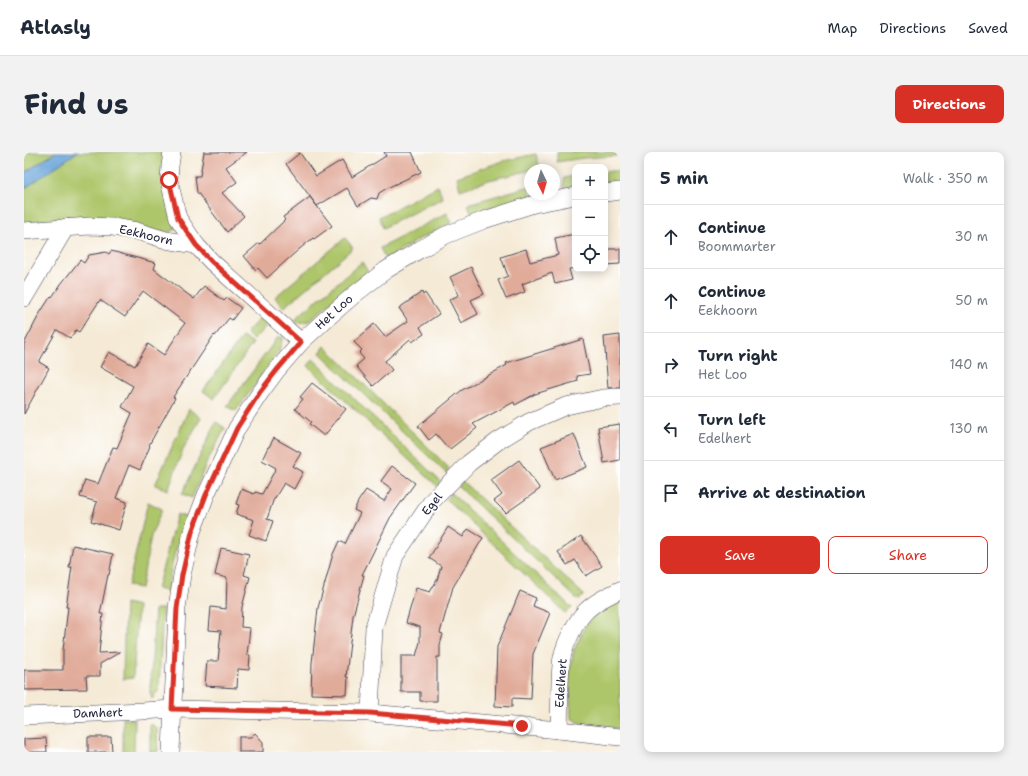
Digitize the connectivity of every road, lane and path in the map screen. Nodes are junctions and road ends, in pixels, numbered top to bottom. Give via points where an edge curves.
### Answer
1 (172, 152) edge
2 (620, 191) edge
3 (608, 193) edge
4 (572, 197) edge
5 (66, 227) junction
6 (24, 231) edge
7 (196, 245) junction
8 (24, 298) edge
9 (301, 342) junction
10 (620, 397) edge
11 (620, 590) edge
12 (172, 709) junction
13 (370, 713) junction
14 (24, 716) edge
15 (559, 730) junction
16 (620, 737) edge
17 (171, 752) edge

1 - 7 street via 169,180 172,196 178,218
2 - 3 street
4 - 9 street, Het Loo via 534,204 446,235 386,270
5 - 6 street, Eekhoorn
5 - 7 street, Eekhoorn via 113,227
5 - 8 street
7 - 9 street
9 - 12 street, Het Loo via 260,392 237,428 192,532 177,608
10 - 13 street, Egel via 566,406 529,422 469,463 432,501 395,556 374,627
11 - 15 street, Edelhert via 584,612 565,646 561,664
12 - 13 street
12 - 14 street, Damhert
12 - 17 street, Het Loo
13 - 15 street
15 - 16 street

